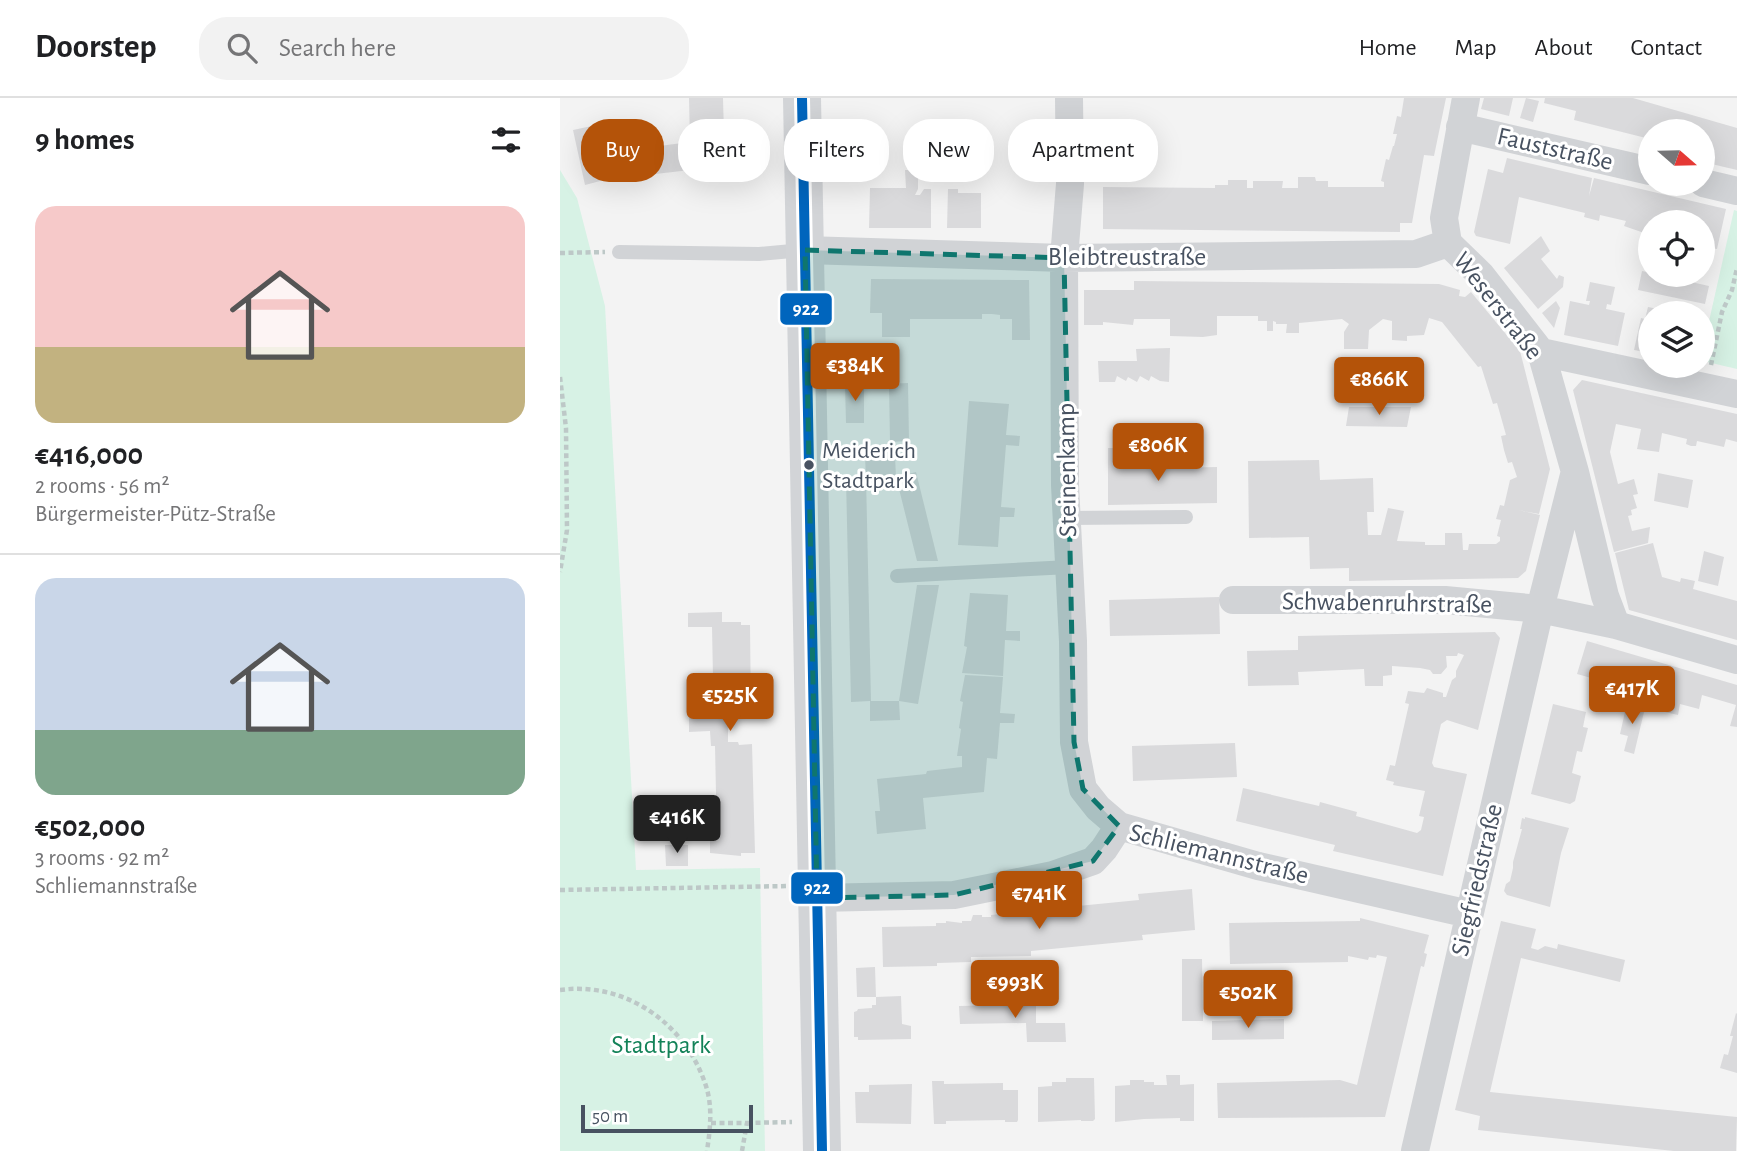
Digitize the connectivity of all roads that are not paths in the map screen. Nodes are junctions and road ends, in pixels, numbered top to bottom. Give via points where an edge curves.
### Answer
1 (802, 98) edge
2 (1069, 98) edge
3 (1465, 98) edge
4 (1460, 127) junction
5 (1638, 168) edge
6 (1715, 186) edge
7 (1737, 191) edge
8 (1448, 243) junction
9 (805, 250) junction
10 (619, 252) road end
11 (1064, 258) junction
12 (1541, 352) junction
13 (1737, 394) edge
14 (1575, 472) junction
15 (1186, 517) dead end
16 (1067, 518) junction
17 (1069, 567) junction
18 (897, 576) dead end
19 (1233, 600) dead end
20 (1540, 610) junction
21 (1616, 625) junction
22 (1737, 660) edge
23 (1119, 826) junction
24 (817, 892) junction
25 (1469, 914) junction
26 (822, 1151) edge
27 (1415, 1151) edge

1 - 9 main road
2 - 11 street, Steinenkamp via 1070,184
3 - 4 street, Weserstraße
4 - 5 street, Fauststraße
4 - 8 street, Weserstraße via 1444,218
6 - 7 street
8 - 11 street, Bleibtreustraße via 1416,254
8 - 12 street, Weserstraße via 1481,275
9 - 10 lane via 760,254
9 - 11 street, Bleibtreustraße
9 - 24 main road
11 - 16 street, Steinenkamp
12 - 13 street
12 - 14 street, Weserstraße
14 - 20 street
14 - 21 street, Weserstraße
15 - 16 lane
16 - 17 street, Steinenkamp
17 - 18 lane
17 - 23 street, Steinenkamp via 1074,742 1083,789
19 - 20 street, Schwabenruhrstraße via 1445,600
20 - 21 street
20 - 25 street, Siegfriedstraße
21 - 22 street
23 - 24 street, Schliemannstraße via 1093,861 1053,875 954,895
23 - 25 street, Schliemannstraße via 1258,866
24 - 26 main road
25 - 27 street, Siegfriedstraße

